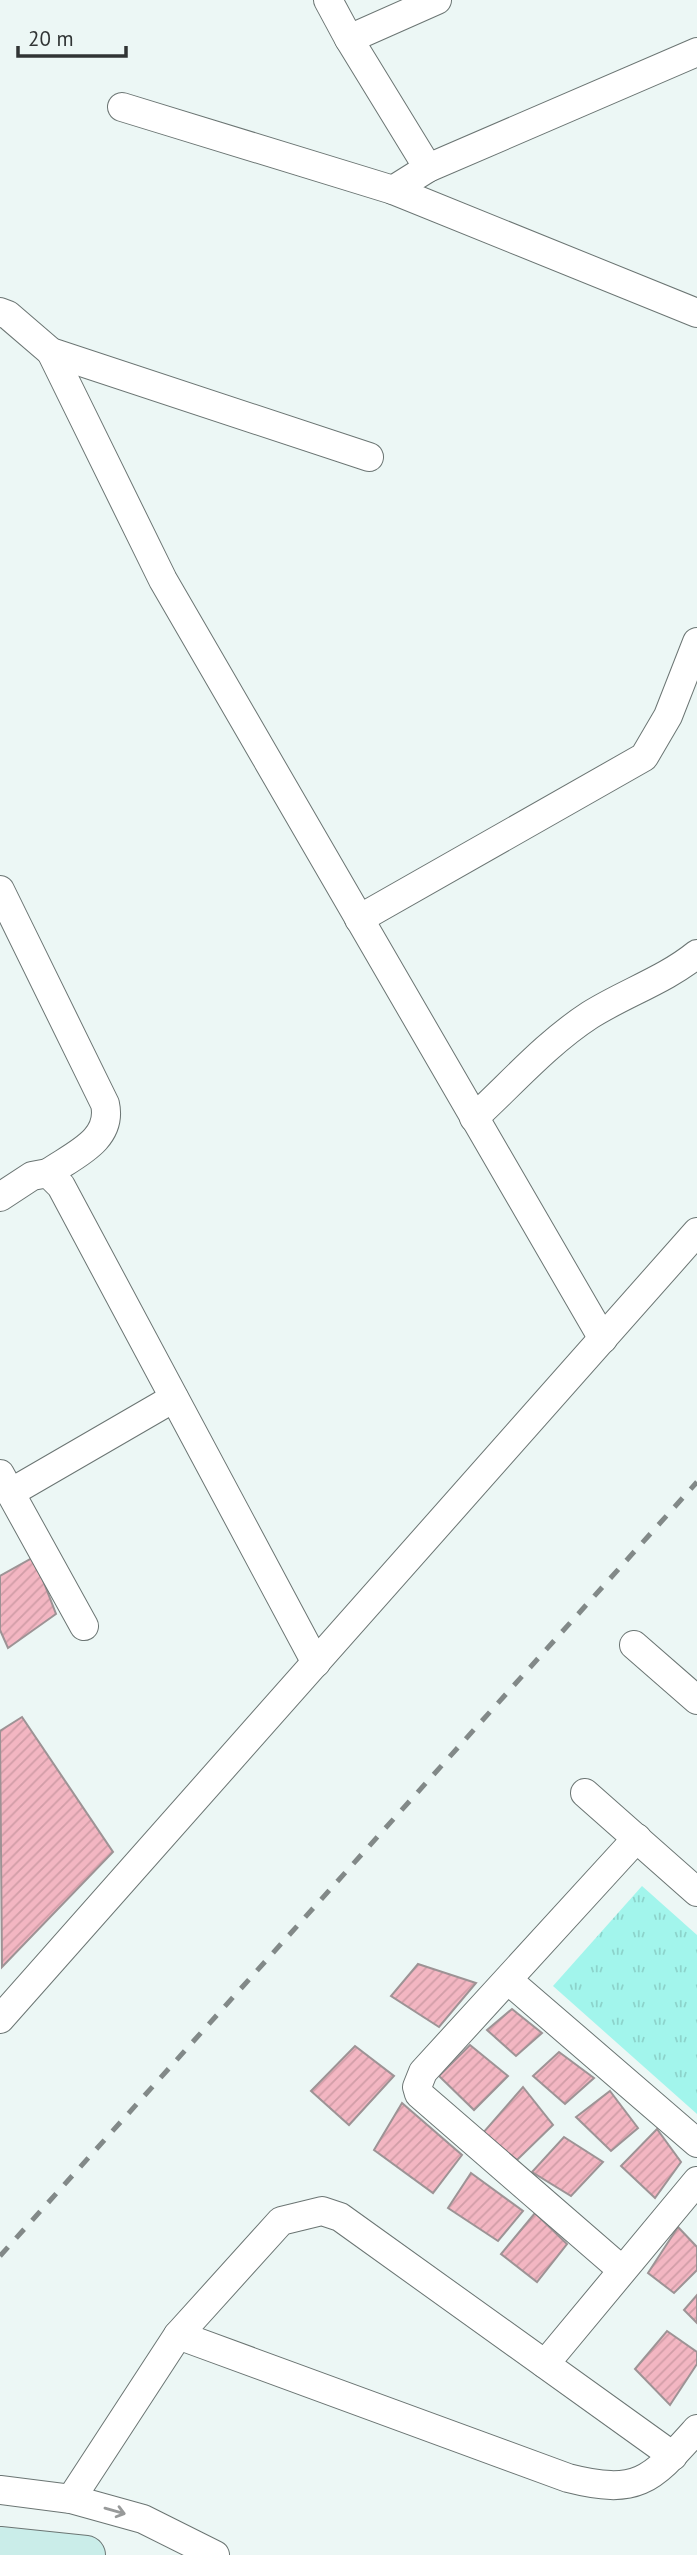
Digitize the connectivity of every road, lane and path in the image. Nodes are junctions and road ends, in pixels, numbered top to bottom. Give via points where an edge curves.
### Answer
1 (328, 0) edge
2 (437, 0) edge
3 (349, 39) junction
4 (697, 52) edge
5 (122, 107) dead end
6 (428, 169) junction
7 (393, 190) junction
8 (0, 312) edge
9 (697, 313) edge
10 (51, 352) junction
11 (369, 457) dead end
12 (697, 642) edge
13 (0, 890) edge
14 (359, 919) junction
15 (697, 954) edge
16 (474, 1118) junction
17 (48, 1173) junction
18 (0, 1197) edge
19 (697, 1232) edge
20 (603, 1339) junction
21 (174, 1398) junction
22 (5, 1484) edge
23 (84, 1626) dead end
24 (634, 1646) dead end
25 (316, 1663) junction
26 (697, 1700) edge
27 (585, 1793) dead end
28 (637, 1838) junction
29 (697, 1892) edge
30 (508, 1980) junction
31 (0, 2019) edge
32 (697, 2143) edge
33 (697, 2181) edge
34 (622, 2270) junction
35 (178, 2334) junction
36 (545, 2364) junction
37 (697, 2429) edge
38 (673, 2456) junction
39 (0, 2490) edge
40 (71, 2499) junction
41 (0, 2546) edge
42 (86, 2555) edge
43 (215, 2555) edge

1 - 3 street
2 - 3 street
3 - 6 street
4 - 6 street
5 - 7 street
6 - 7 street
7 - 9 street
8 - 10 street
10 - 11 street
10 - 14 street via 163,580
12 - 14 street via 668,716 644,757
13 - 17 street via 108,1117 106,1129 96,1140
14 - 16 street
15 - 16 street via 565,1033
16 - 20 street
17 - 18 street via 32,1177
17 - 21 street via 61,1186
19 - 20 street
20 - 25 street
21 - 22 street
21 - 25 street
22 - 23 street
24 - 26 street
25 - 31 street
27 - 28 street
28 - 29 street
28 - 30 street
30 - 32 street
30 - 34 street via 423,2072 419,2094
33 - 34 street
34 - 36 street
35 - 36 street via 281,2221 322,2211 340,2217
35 - 38 street via 600,2486 629,2486
35 - 40 street
36 - 38 street
37 - 38 street
39 - 40 street
40 -> 43 street via 143,2519
41 - 42 street

